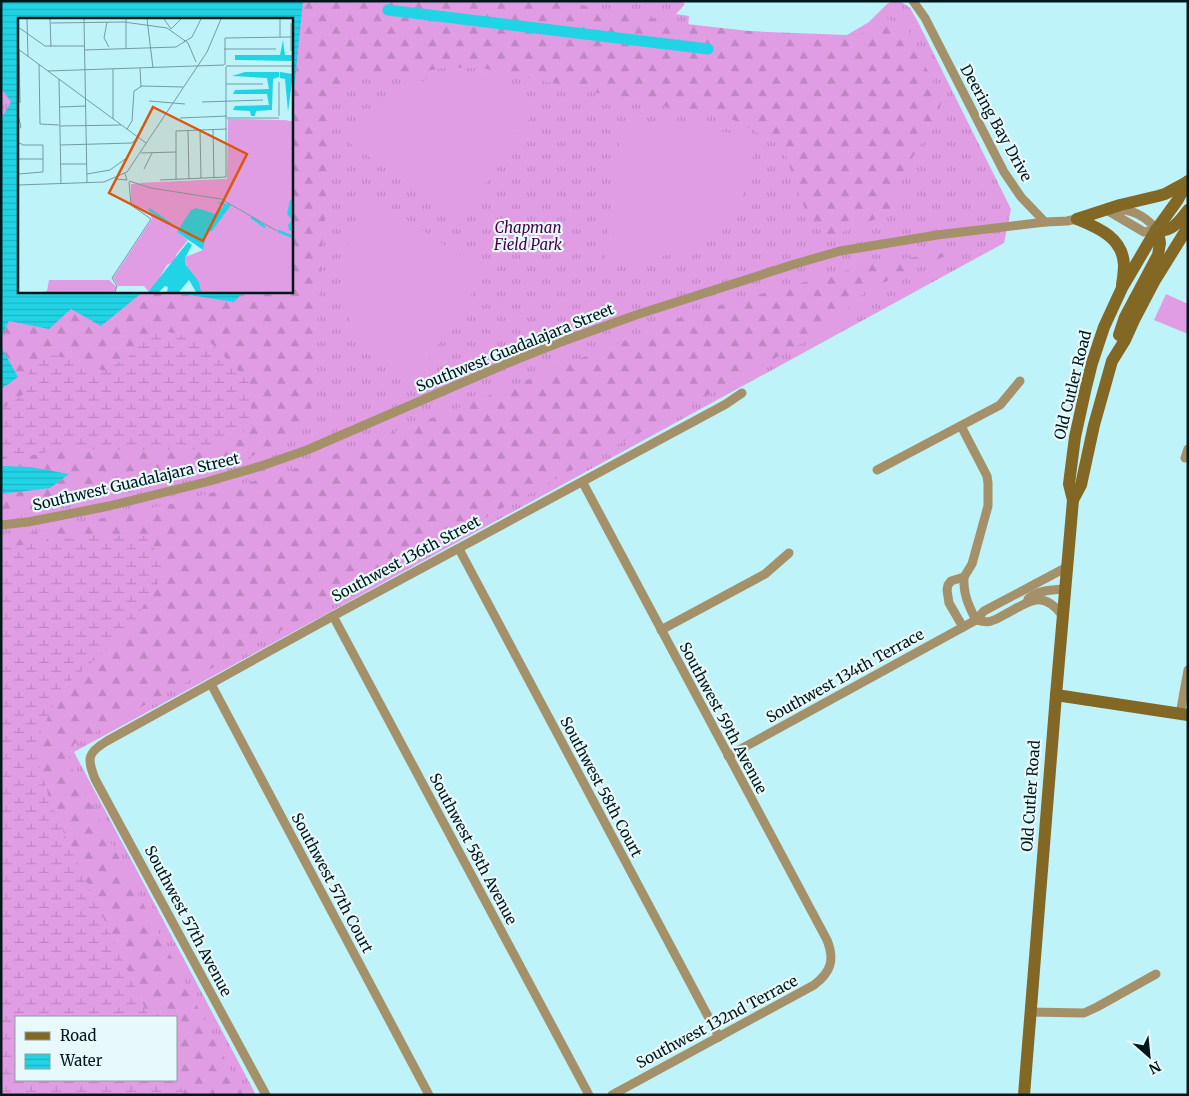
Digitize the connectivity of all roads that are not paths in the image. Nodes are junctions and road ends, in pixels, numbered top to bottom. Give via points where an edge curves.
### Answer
1 (913, 1) edge
2 (1187, 182) edge
3 (1188, 210) edge
4 (1077, 219) junction
5 (1045, 222) junction
6 (1188, 227) edge
7 (1156, 230) junction
8 (1122, 288) junction
9 (1112, 361) junction
10 (1020, 381) dead end
11 (742, 393) dead end
12 (961, 426) junction
13 (878, 470) dead end
14 (583, 483) junction
15 (1073, 500) junction
16 (1, 525) edge
17 (459, 549) junction
18 (789, 553) dead end
19 (1067, 567) junction
20 (964, 576) junction
21 (1065, 589) junction
22 (1024, 603) junction
23 (334, 616) junction
24 (1063, 616) junction
25 (976, 620) junction
26 (963, 627) junction
27 (661, 630) junction
28 (1188, 670) edge
29 (210, 684) junction
30 (1056, 695) junction
31 (1184, 714) edge
32 (728, 756) junction
33 (89, 759) joint
34 (829, 968) joint
35 (1156, 974) dead end
36 (1030, 1012) junction
37 (719, 1037) junction
38 (266, 1095) edge
39 (429, 1095) edge
40 (589, 1095) edge
41 (612, 1095) edge
42 (1024, 1095) edge

1 - 5 street, Deering Bay Drive via 1006,177
2 - 4 main road via 1165,194
2 - 7 main road
3 - 7 main road via 1173,227
4 - 5 street
4 - 7 street via 1110,212 1144,232
4 - 8 main road via 1103,231 1117,244 1124,266
5 - 16 street, Southwest Guadalajara Street via 937,235 822,256 558,343 320,444 254,468 110,506
6 - 9 main road, Old Cutler Road via 1154,280
7 - 8 main road, Old Cutler Road
7 - 9 main road via 1160,243 1158,255 1125,317
8 - 15 main road, Old Cutler Road via 1097,347 1080,411 1069,484
9 - 15 main road, Old Cutler Road via 1081,485
10 - 12 street via 1000,405
11 - 14 street, Southwest 136th Street
12 - 13 street
12 - 20 street via 988,483 988,506 975,556
14 - 17 street, Southwest 136th Street
14 - 27 street, Southwest 59th Avenue
15 - 19 main road, Old Cutler Road
17 - 23 street, Southwest 136th Street
17 - 37 street, Southwest 58th Court
18 - 27 street via 765,574
19 - 21 main road, Old Cutler Road
19 - 25 street, Southwest 134th Terrace via 984,611
20 - 25 street via 964,595
20 - 26 street via 951,581 947,590 949,603
21 - 22 street, Southwest 134th Terrace via 1034,594
21 - 24 main road, Old Cutler Road
22 - 24 street, Southwest 134th Terrace via 1047,601
22 - 25 street, Southwest 134th Terrace via 990,622
23 - 29 street, Southwest 136th Street
23 - 40 street, Southwest 58th Avenue
24 - 30 main road, Old Cutler Road
25 - 26 street, Southwest 134th Terrace
26 - 32 street, Southwest 134th Terrace
27 - 32 street, Southwest 59th Avenue
28 - 31 street
29 - 33 street, Southwest 136th Street via 102,744
29 - 39 street, Southwest 57th Court
30 - 31 main road
30 - 36 main road, Old Cutler Road
32 - 34 street, Southwest 59th Avenue via 827,940 831,954
33 - 38 street, Southwest 57th Avenue via 96,779
34 - 37 street, Southwest 132nd Terrace via 814,985
35 - 36 street via 1084,1013
36 - 42 main road, Old Cutler Road
37 - 41 street, Southwest 132nd Terrace

